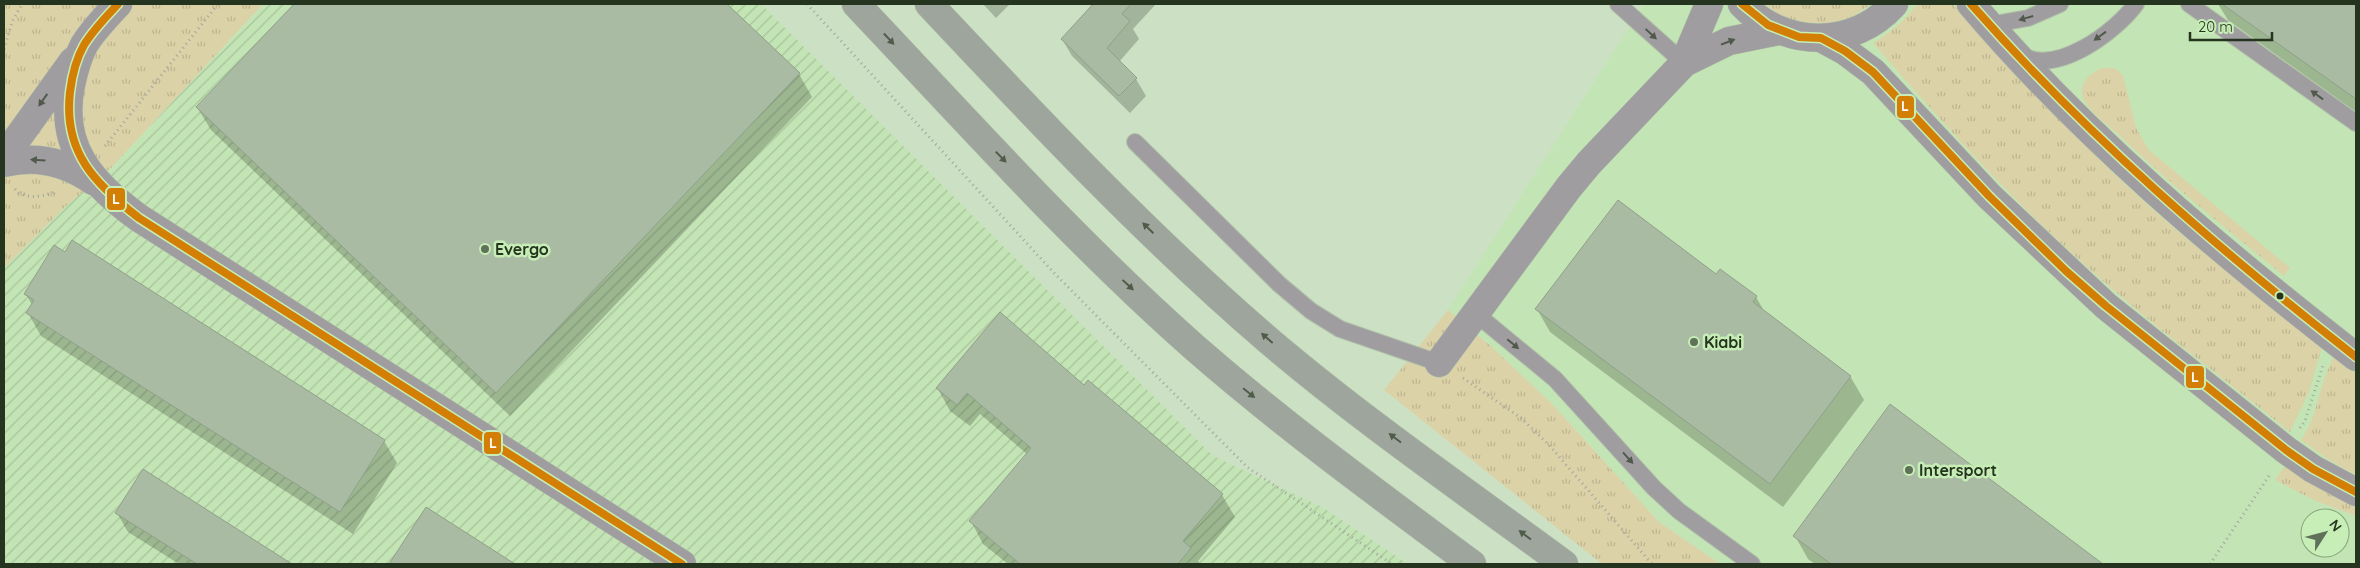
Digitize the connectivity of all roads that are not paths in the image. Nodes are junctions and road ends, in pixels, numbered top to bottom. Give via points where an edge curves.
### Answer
1 (118, 4) edge
2 (856, 4) edge
3 (929, 4) edge
4 (1618, 4) edge
5 (1709, 4) edge
6 (1742, 4) edge
7 (1894, 4) edge
8 (1971, 4) edge
9 (2060, 4) edge
10 (2136, 4) edge
11 (2188, 4) edge
12 (1989, 25) junction
13 (1778, 30) junction
14 (1821, 38) junction
15 (83, 48) junction
16 (2010, 48) junction
17 (1684, 63) junction
18 (2356, 123) edge
19 (1134, 142) dead end
20 (4, 157) edge
21 (7, 174) edge
22 (89, 175) junction
23 (1475, 313) junction
24 (2356, 357) edge
25 (1439, 363) joint
26 (2356, 492) edge
27 (682, 564) edge
28 (1472, 564) edge
29 (1564, 564) edge
30 (1752, 564) edge

1 - 15 street
2 -> 28 highway via 1050,208 1194,347 1291,426
29 -> 3 highway via 1268,340 1140,220
4 -> 17 lane
5 - 17 street
6 - 13 street
7 - 14 street via 1859,30
8 - 12 street
9 -> 12 lane via 2028,18
10 -> 16 lane via 2120,21 2080,50 2058,60 2026,58
18 -> 11 lane
12 - 16 street
13 - 14 street via 1800,37
17 -> 13 street via 1729,42
14 - 26 street via 1873,72 1989,196 2106,306 2286,450
15 -> 20 street
15 - 22 street via 73,72 68,122 73,143
16 - 24 street via 2096,137 2160,196
17 - 23 street via 1589,162
19 - 25 lane via 1279,284 1311,311 1340,328
22 -> 21 street via 41,159 21,160
22 - 27 street via 139,218
23 - 25 street
23 -> 30 lane via 1555,379 1679,511

